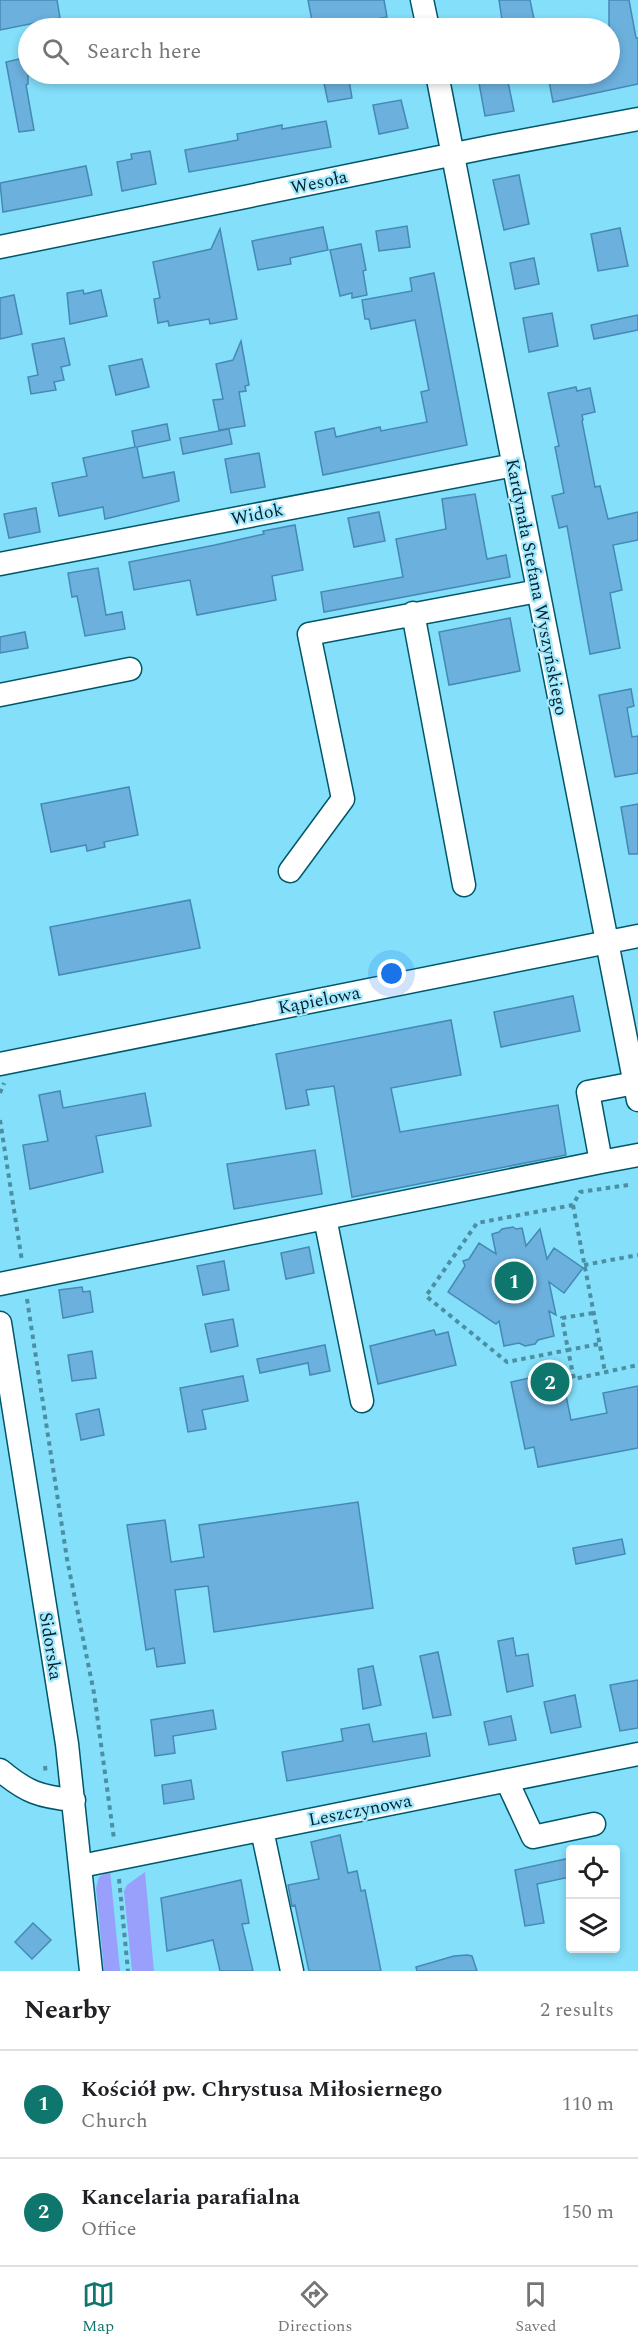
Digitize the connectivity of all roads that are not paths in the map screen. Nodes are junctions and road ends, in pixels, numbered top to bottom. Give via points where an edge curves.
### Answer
1 (422, 0) edge
2 (426, 18) edge
3 (439, 84) edge
4 (638, 119) edge
5 (453, 155) junction
6 (0, 248) edge
7 (513, 465) junction
8 (0, 564) edge
9 (538, 591) junction
10 (414, 613) junction
11 (130, 669) dead end
12 (0, 695) edge
13 (290, 871) dead end
14 (464, 885) dead end
15 (638, 936) edge
16 (607, 942) junction
17 (0, 1064) edge
18 (636, 1092) edge
19 (638, 1155) edge
20 (601, 1162) junction
21 (325, 1218) junction
22 (0, 1284) edge
23 (0, 1323) edge
24 (362, 1401) dead end
25 (638, 1754) edge
26 (0, 1770) edge
27 (507, 1780) junction
28 (74, 1800) junction
29 (594, 1824) dead end
30 (262, 1830) junction
31 (81, 1866) junction
32 (91, 1971) edge
33 (292, 1971) edge

1 - 2 street
3 - 5 street, Kardynała Stefana Wyszyńskiego
4 - 5 street, Wesoła
5 - 6 street, Wesoła
5 - 7 street, Kardynała Stefana Wyszyńskiego
7 - 8 street, Widok
7 - 9 street, Kardynała Stefana Wyszyńskiego
9 - 10 street
9 - 16 street, Kardynała Stefana Wyszyńskiego
10 - 13 street via 309,634 343,799
10 - 14 street
11 - 12 street
15 - 16 street, Kąpielowa
16 - 17 street, Kąpielowa
16 - 18 street, Kardynała Stefana Wyszyńskiego
18 - 20 street via 588,1092
19 - 20 street
20 - 21 street
21 - 22 street
21 - 24 street
23 - 28 street, Sidorska
25 - 27 street, Leszczynowa
26 - 28 street via 19,1787
27 - 29 street via 533,1838
27 - 30 street, Leszczynowa
28 - 31 street, Sidorska
30 - 31 street, Leszczynowa
30 - 33 street
31 - 32 street, Sidorska

